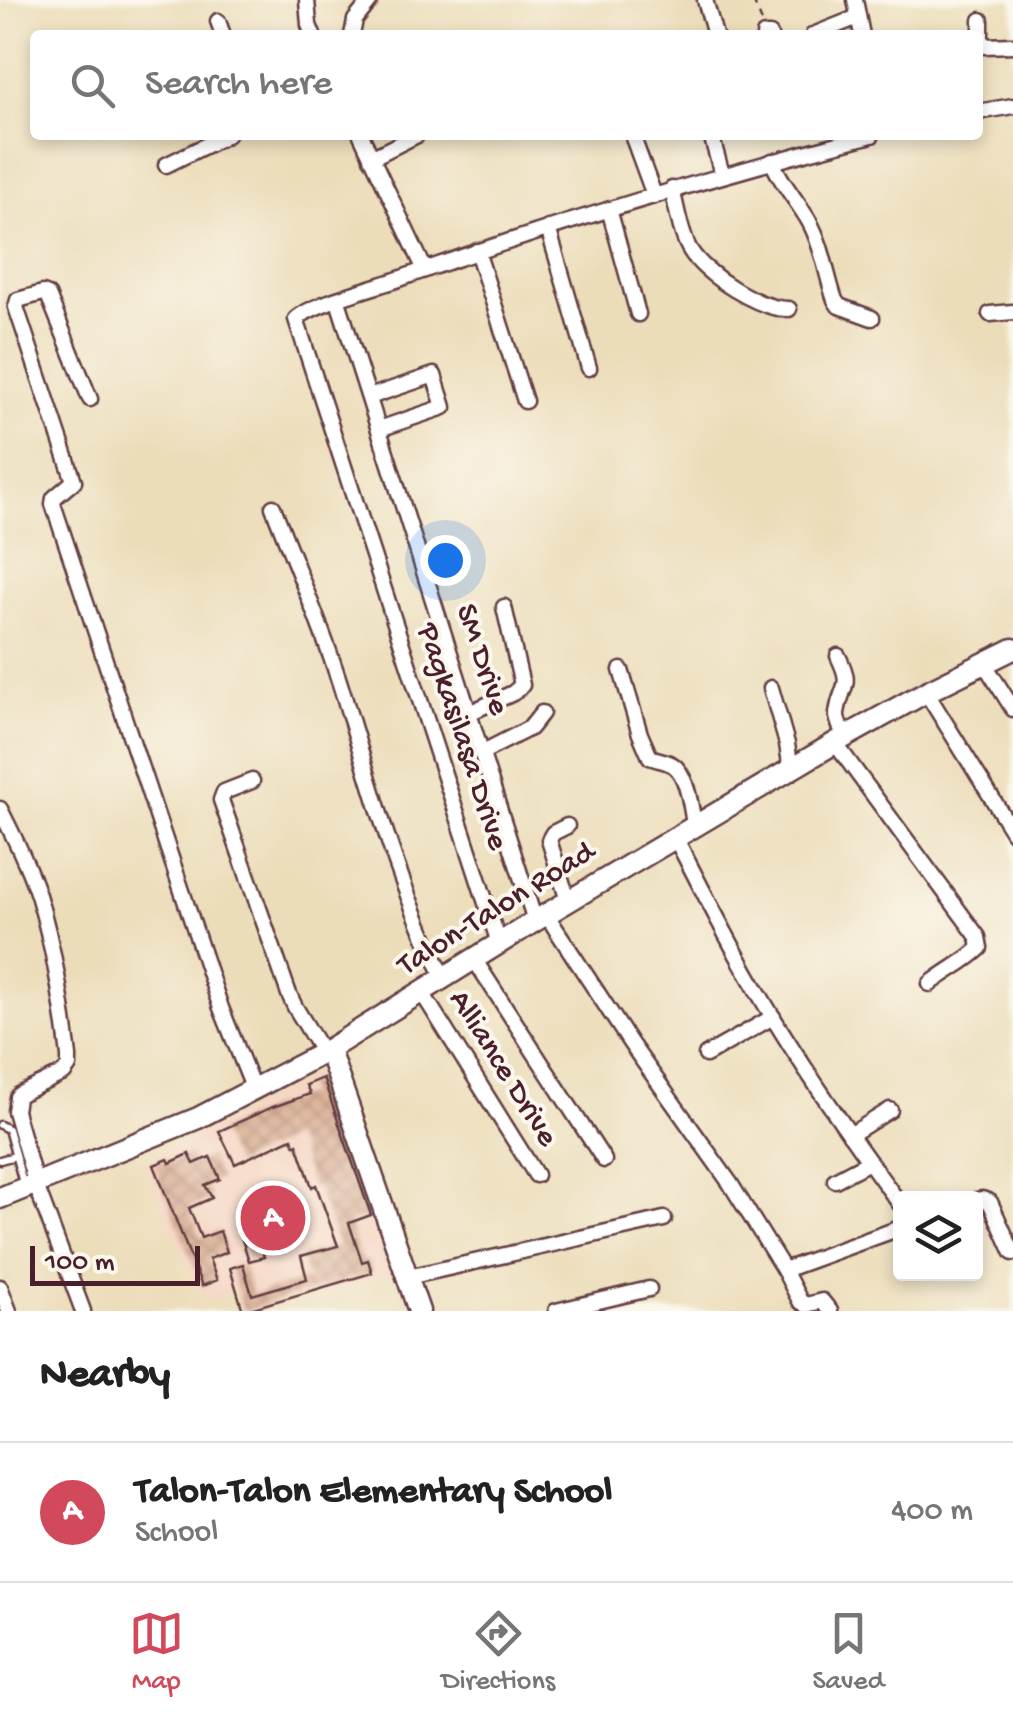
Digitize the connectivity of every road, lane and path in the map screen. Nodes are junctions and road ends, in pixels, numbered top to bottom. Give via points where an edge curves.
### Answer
1 (307, 0) edge
2 (372, 0) edge
3 (704, 0) edge
4 (753, 0) edge
5 (855, 0) edge
6 (858, 17) junction
7 (980, 20) dead end
8 (312, 30) edge
9 (353, 30) edge
10 (713, 30) edge
11 (765, 30) edge
12 (826, 30) edge
13 (861, 30) edge
14 (981, 30) edge
15 (983, 43) edge
16 (1013, 45) edge
17 (1013, 106) edge
18 (983, 111) edge
19 (217, 140) edge
20 (363, 140) edge
21 (407, 140) edge
22 (634, 140) edge
23 (712, 140) edge
24 (853, 140) edge
25 (371, 158) junction
26 (772, 161) junction
27 (166, 165) dead end
28 (722, 174) junction
29 (672, 189) junction
30 (654, 194) junction
31 (608, 208) junction
32 (548, 228) junction
33 (477, 251) junction
34 (425, 270) junction
35 (338, 300) junction
36 (788, 309) dead end
37 (1013, 312) edge
38 (638, 314) dead end
39 (990, 314) dead end
40 (872, 318) dead end
41 (590, 368) dead end
42 (369, 396) junction
43 (90, 399) dead end
44 (526, 400) dead end
45 (379, 429) junction
46 (273, 507) dead end
47 (504, 607) dead end
48 (1013, 649) edge
49 (838, 656) dead end
50 (984, 663) junction
51 (622, 670) dead end
52 (771, 688) dead end
53 (926, 692) junction
54 (1013, 709) edge
55 (469, 713) junction
56 (542, 713) dead end
57 (840, 740) junction
58 (481, 753) junction
59 (790, 770) junction
60 (252, 781) dead end
61 (0, 809) edge
62 (568, 826) dead end
63 (694, 826) junction
64 (1013, 832) edge
65 (675, 837) junction
66 (568, 900) junction
67 (540, 918) junction
68 (499, 943) junction
69 (474, 959) junction
70 (444, 978) junction
71 (930, 984) dead end
72 (421, 992) junction
73 (773, 1017) junction
74 (326, 1052) junction
75 (706, 1055) dead end
76 (254, 1090) junction
77 (890, 1110) dead end
78 (0, 1125) edge
79 (850, 1135) junction
80 (16, 1156) junction
81 (0, 1160) edge
82 (604, 1160) dead end
83 (869, 1162) junction
84 (536, 1175) dead end
85 (835, 1180) dead end
86 (30, 1187) junction
87 (893, 1195) edge
88 (0, 1198) edge
89 (983, 1199) edge
90 (664, 1219) dead end
91 (893, 1231) edge
92 (1013, 1253) edge
93 (784, 1270) junction
94 (408, 1278) junction
95 (0, 1287) edge
96 (649, 1289) dead end
97 (9, 1311) edge
98 (83, 1311) edge
99 (419, 1311) edge
100 (556, 1311) edge
101 (830, 1311) edge

1 - 8 street
2 - 9 street
3 - 10 street
4 - 11 path
5 - 6 street
6 - 12 street
6 - 13 street
7 - 14 street
15 - 16 street
17 - 18 street
19 - 27 street
20 - 25 street
21 - 25 street
22 - 30 street
23 - 28 street
24 - 26 street
25 - 34 street
26 - 28 street
26 - 40 street via 816,236 834,300
28 - 29 street
29 - 30 street
29 - 36 street via 688,247 700,264 763,305
30 - 31 street
31 - 32 street
31 - 38 street
32 - 33 street
32 - 41 street
33 - 34 street
33 - 44 street
34 - 35 street
35 - 42 street, SM Drive
35 - 68 street, Pagkasilasa Drive via 296,319
37 - 39 street
42 - 45 street, SM Drive
42 - 45 street via 434,375 444,407
43 - 76 street via 48,295 18,300 74,481 54,504
45 - 55 street, SM Drive
46 - 70 street via 341,686 400,876
47 - 55 street via 522,685
48 - 50 street, Talon-Talon Road
49 - 57 street via 847,681 837,718
50 - 53 street, Talon-Talon Road
50 - 54 street
51 - 63 street via 650,758 680,771
52 - 59 street
53 - 57 street, Talon-Talon Road
53 - 64 street
55 - 58 street, SM Drive
56 - 58 street via 530,728
57 - 59 street, Talon-Talon Road
57 - 71 street via 978,938 980,948 972,956
58 - 67 street, SM Drive
59 - 63 street, Talon-Talon Road
60 - 74 street via 224,792 221,800 295,1007
61 - 86 street via 38,895 70,1056 64,1072 17,1097
62 - 66 street via 550,840
63 - 65 street, Talon-Talon Road
65 - 66 street, Talon-Talon Road
65 - 73 street
66 - 67 street, Talon-Talon Road
67 - 68 street, Talon-Talon Road
67 - 93 street, SM Drive via 730,1182
68 - 69 street, Talon-Talon Road
69 - 70 street, Talon-Talon Road
69 - 82 street
70 - 72 street, Talon-Talon Road
72 - 74 street, Talon-Talon Road
72 - 84 street, Alliance Drive
73 - 75 street
73 - 79 street
74 - 76 street, Talon-Talon Road
74 - 94 street
76 - 86 street, Talon-Talon Road
77 - 79 street
78 - 80 lane via 8,1129
79 - 83 street
80 - 81 lane
80 - 86 lane
83 - 85 street
83 - 87 street
86 - 88 street, Talon-Talon Road
86 - 98 street
89 - 92 street
90 - 94 street
91 - 93 street
93 - 101 street, SM Drive via 803,1304 822,1301
94 - 99 street
95 - 97 street
96 - 100 street

